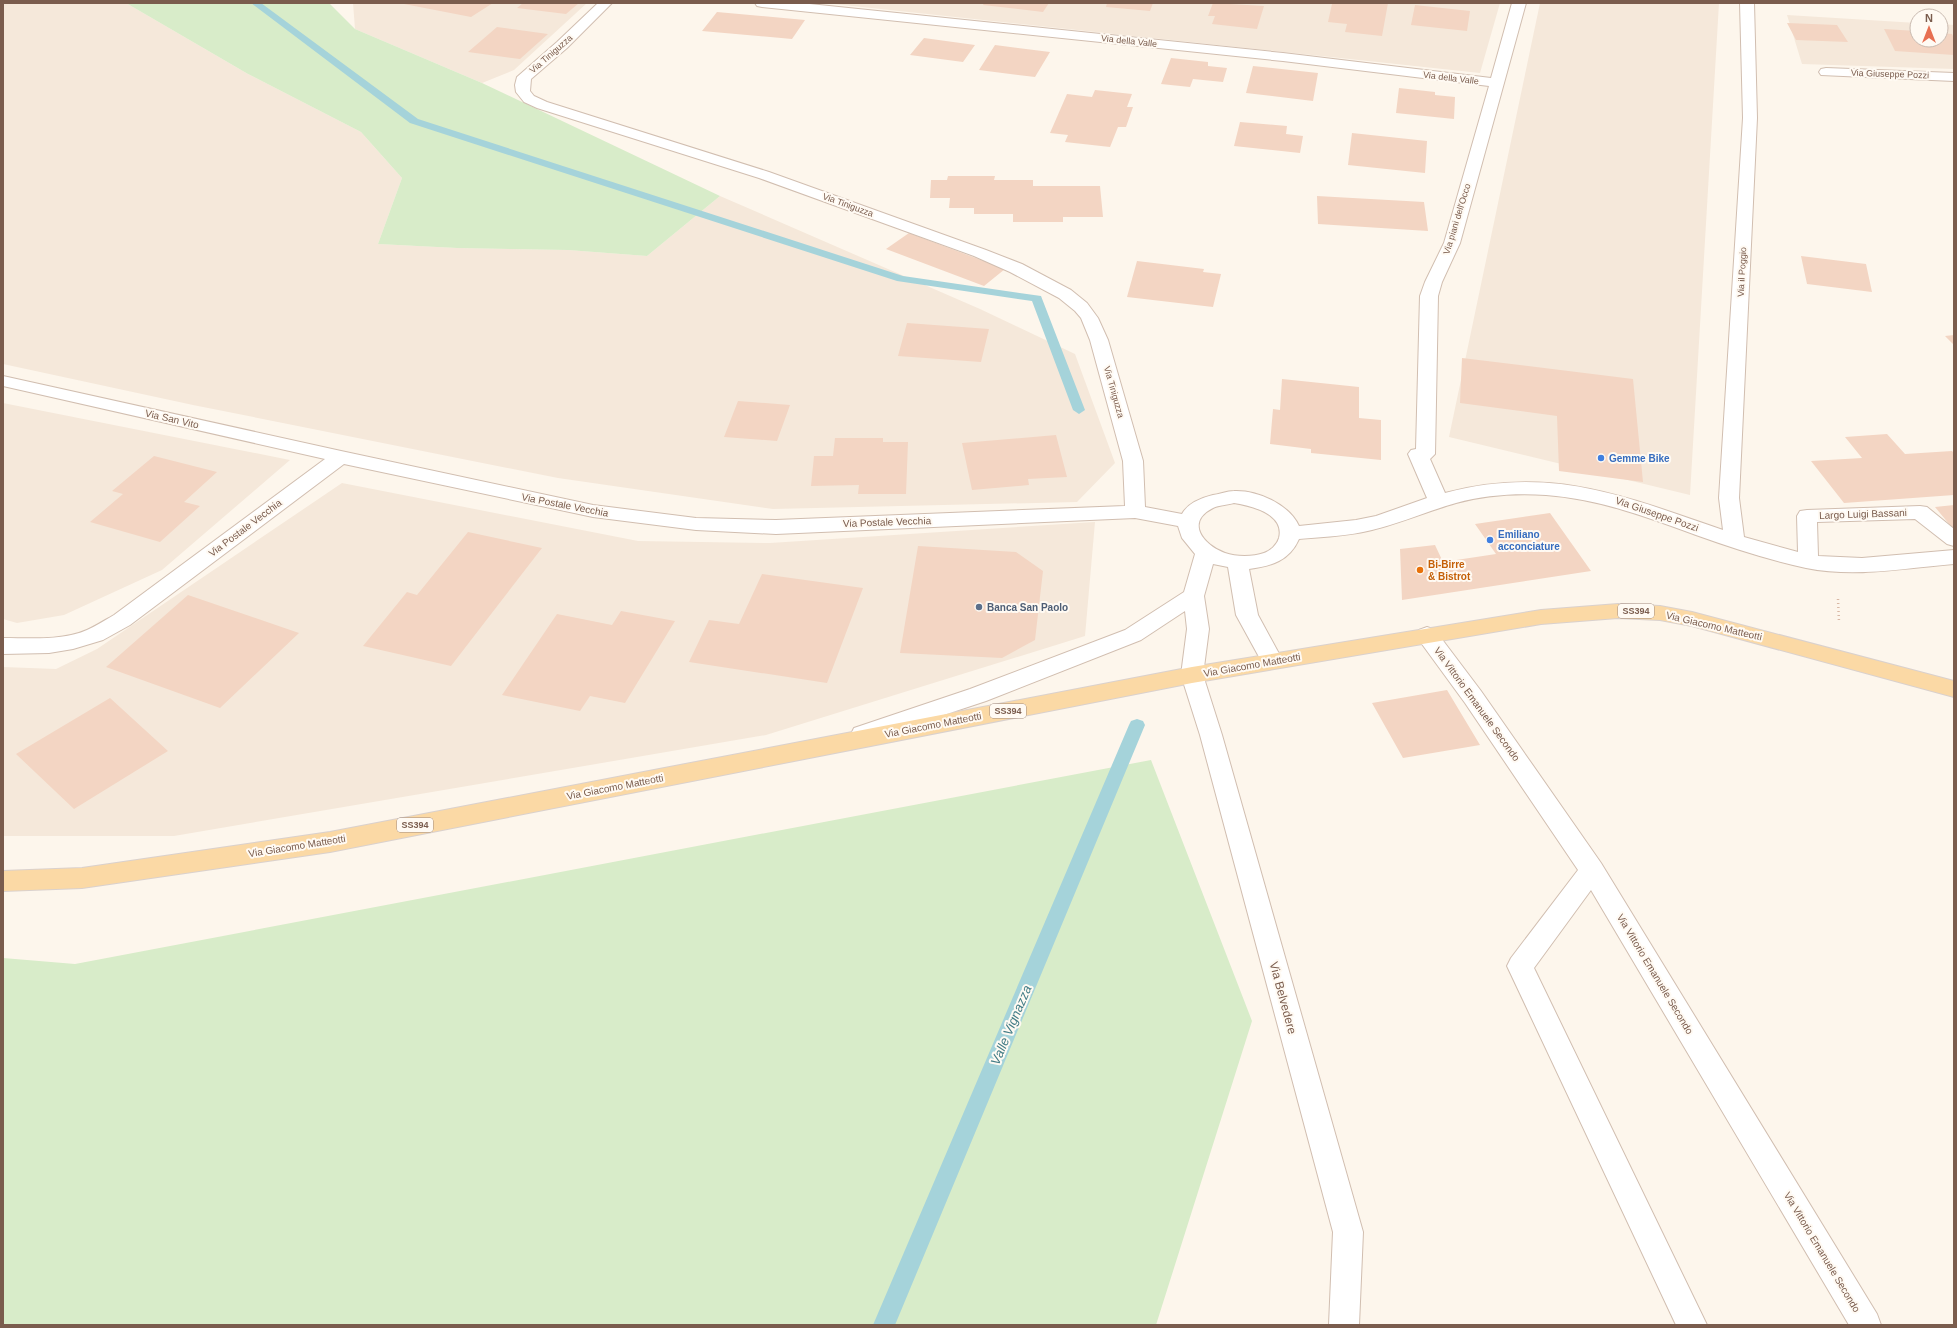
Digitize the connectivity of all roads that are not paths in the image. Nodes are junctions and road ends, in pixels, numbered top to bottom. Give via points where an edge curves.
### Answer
1 (605, 3) edge
2 (762, 3) edge
3 (1519, 3) edge
4 (1747, 3) edge
5 (1826, 72) dead end
6 (1954, 76) edge
7 (1495, 83) junction
8 (3, 381) edge
9 (341, 457) junction
10 (1438, 501) junction
11 (1135, 512) junction
12 (1188, 521) junction
13 (1290, 532) junction
14 (1954, 539) edge
15 (1734, 541) junction
16 (1206, 553) junction
17 (1954, 557) edge
18 (1816, 562) junction
19 (1238, 563) junction
20 (1194, 596) junction
21 (1427, 635) junction
22 (3, 646) edge
23 (1272, 661) junction
24 (1192, 675) junction
25 (1954, 689) edge
26 (824, 747) junction
27 (1592, 870) junction
28 (3, 882) edge
29 (1344, 1325) edge
30 (1692, 1325) edge
31 (1866, 1325) edge

1 - 11 street, Via Tiniguzza via 562,45 524,77 523,92 529,99 764,175 980,253 1016,268 1065,294 1081,307 1099,340 1133,461
2 - 7 street, Via della Valle via 1267,56
3 - 7 street, Via piani dell'Occo
4 - 15 street, Via il Poggio via 1750,118 1729,498
5 - 6 street, Via Giuseppe Pozzi
7 - 10 street, Via piani dell'Occo via 1452,243 1432,283 1429,296 1425,454 1418,454
8 - 9 street, Via San Vito
9 - 11 street, Via Postale Vecchia via 593,511 696,524 776,527
9 - 22 street, Via Postale Vecchia via 122,620 94,635 65,642
10 - 13 street, Via Giuseppe Pozzi via 1366,525 1336,530
10 - 15 street, Via Giuseppe Pozzi via 1498,488 1575,491 1630,503
11 - 12 street, Via Postale Vecchia
12 - 13 street via 1193,511 1204,504 1234,497 1265,504 1278,512
12 - 16 street via 1188,533 1194,544
13 - 19 street via 1288,543 1281,552 1270,559 1255,563
14 - 18 street, Largo Luigi Bassani via 1920,512 1807,516
15 - 18 street, Via Giuseppe Pozzi
16 - 19 street via 1221,560
16 - 20 street
17 - 18 street, Via Giuseppe Pozzi via 1859,564
19 - 23 street via 1247,615
20 - 24 street via 1198,629
20 - 26 street via 1133,635 978,695
21 - 23 main road, Via Giacomo Matteotti / SS394
21 - 25 main road, Via Giacomo Matteotti / SS394 via 1541,616 1618,610 1653,612 1692,619
21 - 27 street, Via Vittorio Emanuele Secondo via 1474,696
23 - 24 main road, Via Giacomo Matteotti / SS394
24 - 26 main road, Via Giacomo Matteotti / SS394
24 - 29 street, Via Belvedere via 1211,735 1348,1232
26 - 28 main road, Via Giacomo Matteotti / SS394 via 330,842 82,878
27 - 30 street via 1520,966
27 - 31 street, Via Vittorio Emanuele Secondo

